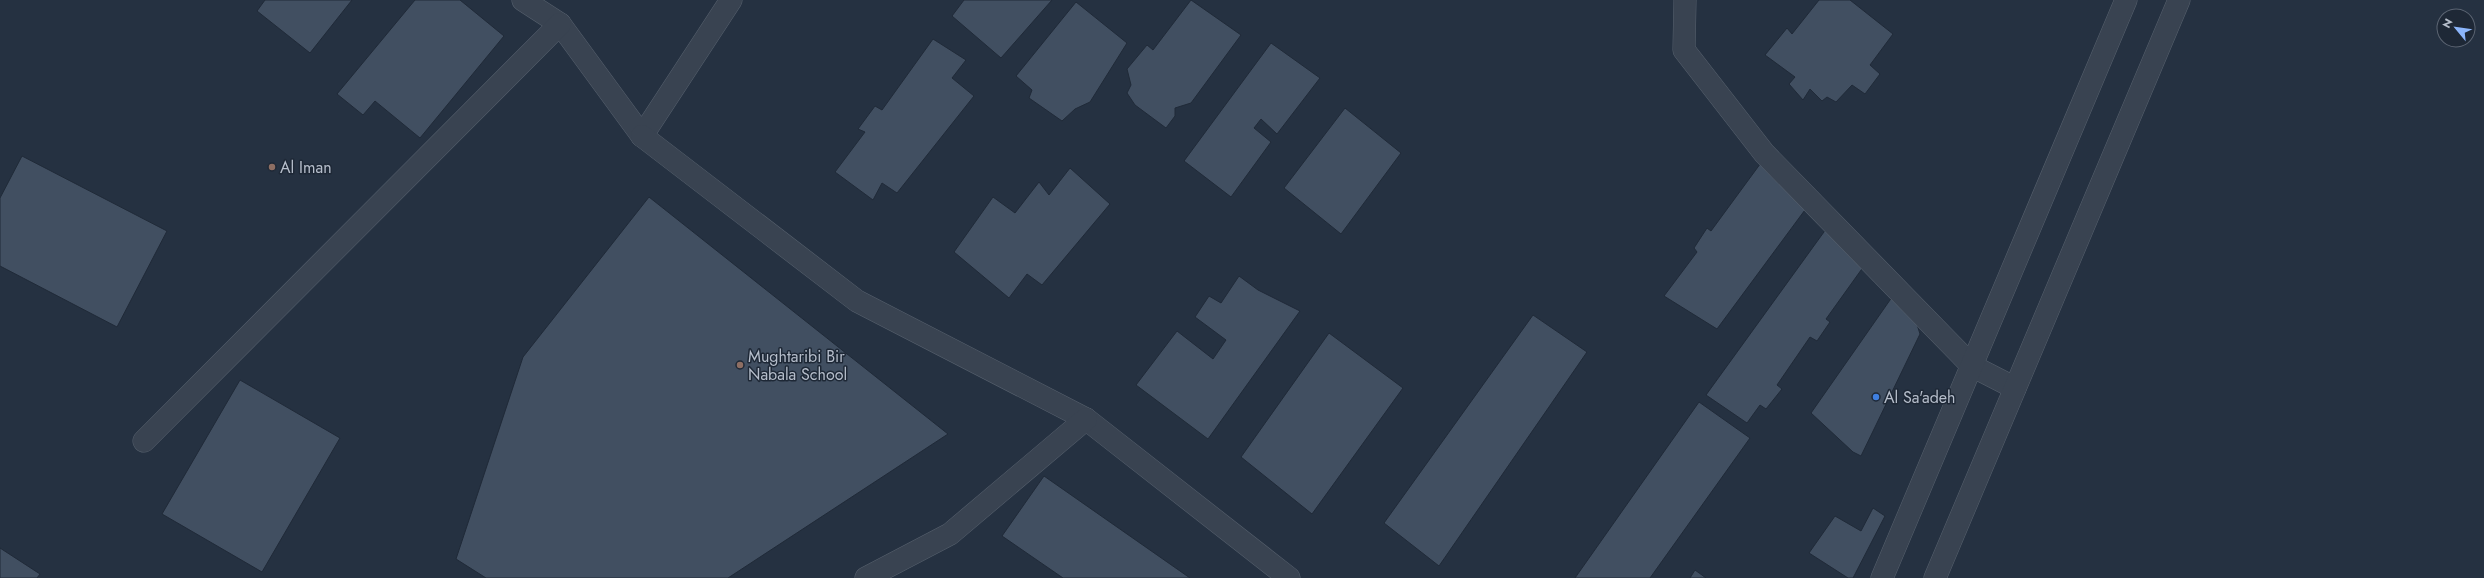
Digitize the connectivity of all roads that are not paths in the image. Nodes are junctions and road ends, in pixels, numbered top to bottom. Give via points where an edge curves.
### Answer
1 (523, 0) edge
2 (731, 0) edge
3 (1685, 0) edge
4 (2126, 0) edge
5 (2179, 0) edge
6 (560, 24) junction
7 (642, 136) junction
8 (1972, 366) junction
9 (2015, 388) junction
10 (1086, 419) junction
11 (144, 441) dead end
12 (866, 578) edge
13 (1289, 578) edge
14 (1882, 578) edge
15 (1935, 578) edge

1 - 6 street
2 - 7 street
3 - 8 street via 1684,50 1755,141
4 - 8 street
5 - 9 street
6 - 7 street
6 - 11 street
7 - 10 street via 857,301
8 - 9 street
8 - 14 street
9 - 15 street
10 - 12 street via 950,534
10 - 13 street

